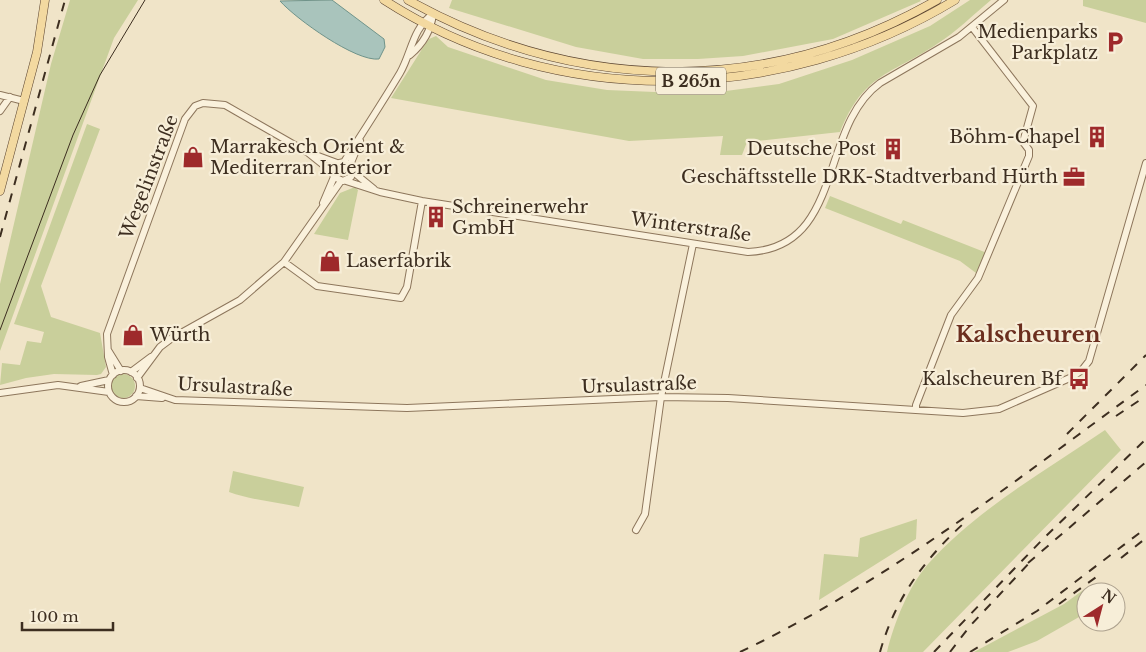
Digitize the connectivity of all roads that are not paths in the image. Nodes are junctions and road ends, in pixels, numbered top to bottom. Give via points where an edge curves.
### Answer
1 (45, 0) edge
2 (384, 0) edge
3 (408, 0) edge
4 (937, 0) edge
5 (954, 0) edge
6 (1004, 0) edge
7 (433, 14) junction
8 (422, 22) junction
9 (432, 27) junction
10 (972, 27) junction
11 (410, 55) junction
12 (0, 95) edge
13 (10, 97) junction
14 (24, 102) junction
15 (0, 111) edge
16 (307, 152) junction
17 (1146, 163) edge
18 (346, 165) junction
19 (333, 174) junction
20 (343, 181) junction
21 (375, 190) junction
22 (0, 191) edge
23 (422, 201) junction
24 (322, 207) junction
25 (693, 244) junction
26 (284, 262) junction
27 (108, 350) junction
28 (151, 357) junction
29 (122, 371) junction
30 (131, 372) junction
31 (111, 378) junction
32 (138, 378) junction
33 (80, 386) junction
34 (140, 388) junction
35 (109, 392) junction
36 (0, 393) edge
37 (136, 396) junction
38 (166, 398) junction
39 (662, 398) junction
40 (916, 410) junction
41 (636, 530) dead end

1 - 14 main road via 37,52
2 - 8 main road, B 265n
3 - 7 main road, B 265n
4 - 7 main road, B 265n via 883,28 809,54 741,68 674,73 638,72 567,61 480,36
5 - 9 main road, B 265n via 912,25 820,61 742,77 702,81 642,81 562,71 500,54
6 - 10 street, Winterstraße
7 - 8 street
7 - 9 street
8 - 9 main road, B 265n
8 - 11 street via 411,44
9 - 11 street via 419,48
10 - 25 street, Winterstraße via 880,83 865,96 852,118 816,209 793,238 777,247 757,252
10 - 40 street via 1033,106 1023,142 1029,156 978,278 951,315
11 - 18 street
12 - 13 street
13 - 14 street
13 - 15 street
14 - 22 main road
16 - 18 street, Wegelinstraße
16 - 19 street, Wegelinstraße
16 - 27 street, Wegelinstraße via 225,106 210,102 195,106 185,120 169,160 107,334
17 - 40 street, Ursulastraße via 1086,367 1078,374 999,409 963,413
18 - 19 street
18 - 20 street
18 - 21 street, Winterstraße
19 - 20 street, Winterstraße
19 - 24 street
20 - 21 street, Winterstraße
20 - 24 street
21 - 23 street, Winterstraße
23 - 25 street, Winterstraße
23 - 26 street via 407,287 401,298 317,286
24 - 26 street
25 - 39 street
26 - 28 street via 252,292 226,310 172,338
27 - 29 street
27 - 31 street, Wegelinstraße
28 - 30 street
28 - 32 street
29 - 30 street
29 - 31 street, Ursulastraße
30 - 32 street
31 - 33 street, Ursulastraße
31 - 35 street
32 - 34 street
33 - 35 street, Ursulastraße
33 - 36 street, Ursulastraße via 58,384
34 - 37 street
34 - 38 street, Ursulastraße
35 - 37 street, Ursulastraße via 120,402 130,401
37 - 38 street, Ursulastraße
38 - 39 street, Ursulastraße via 407,408
39 - 40 street, Ursulastraße via 782,400
39 - 41 street via 645,514

